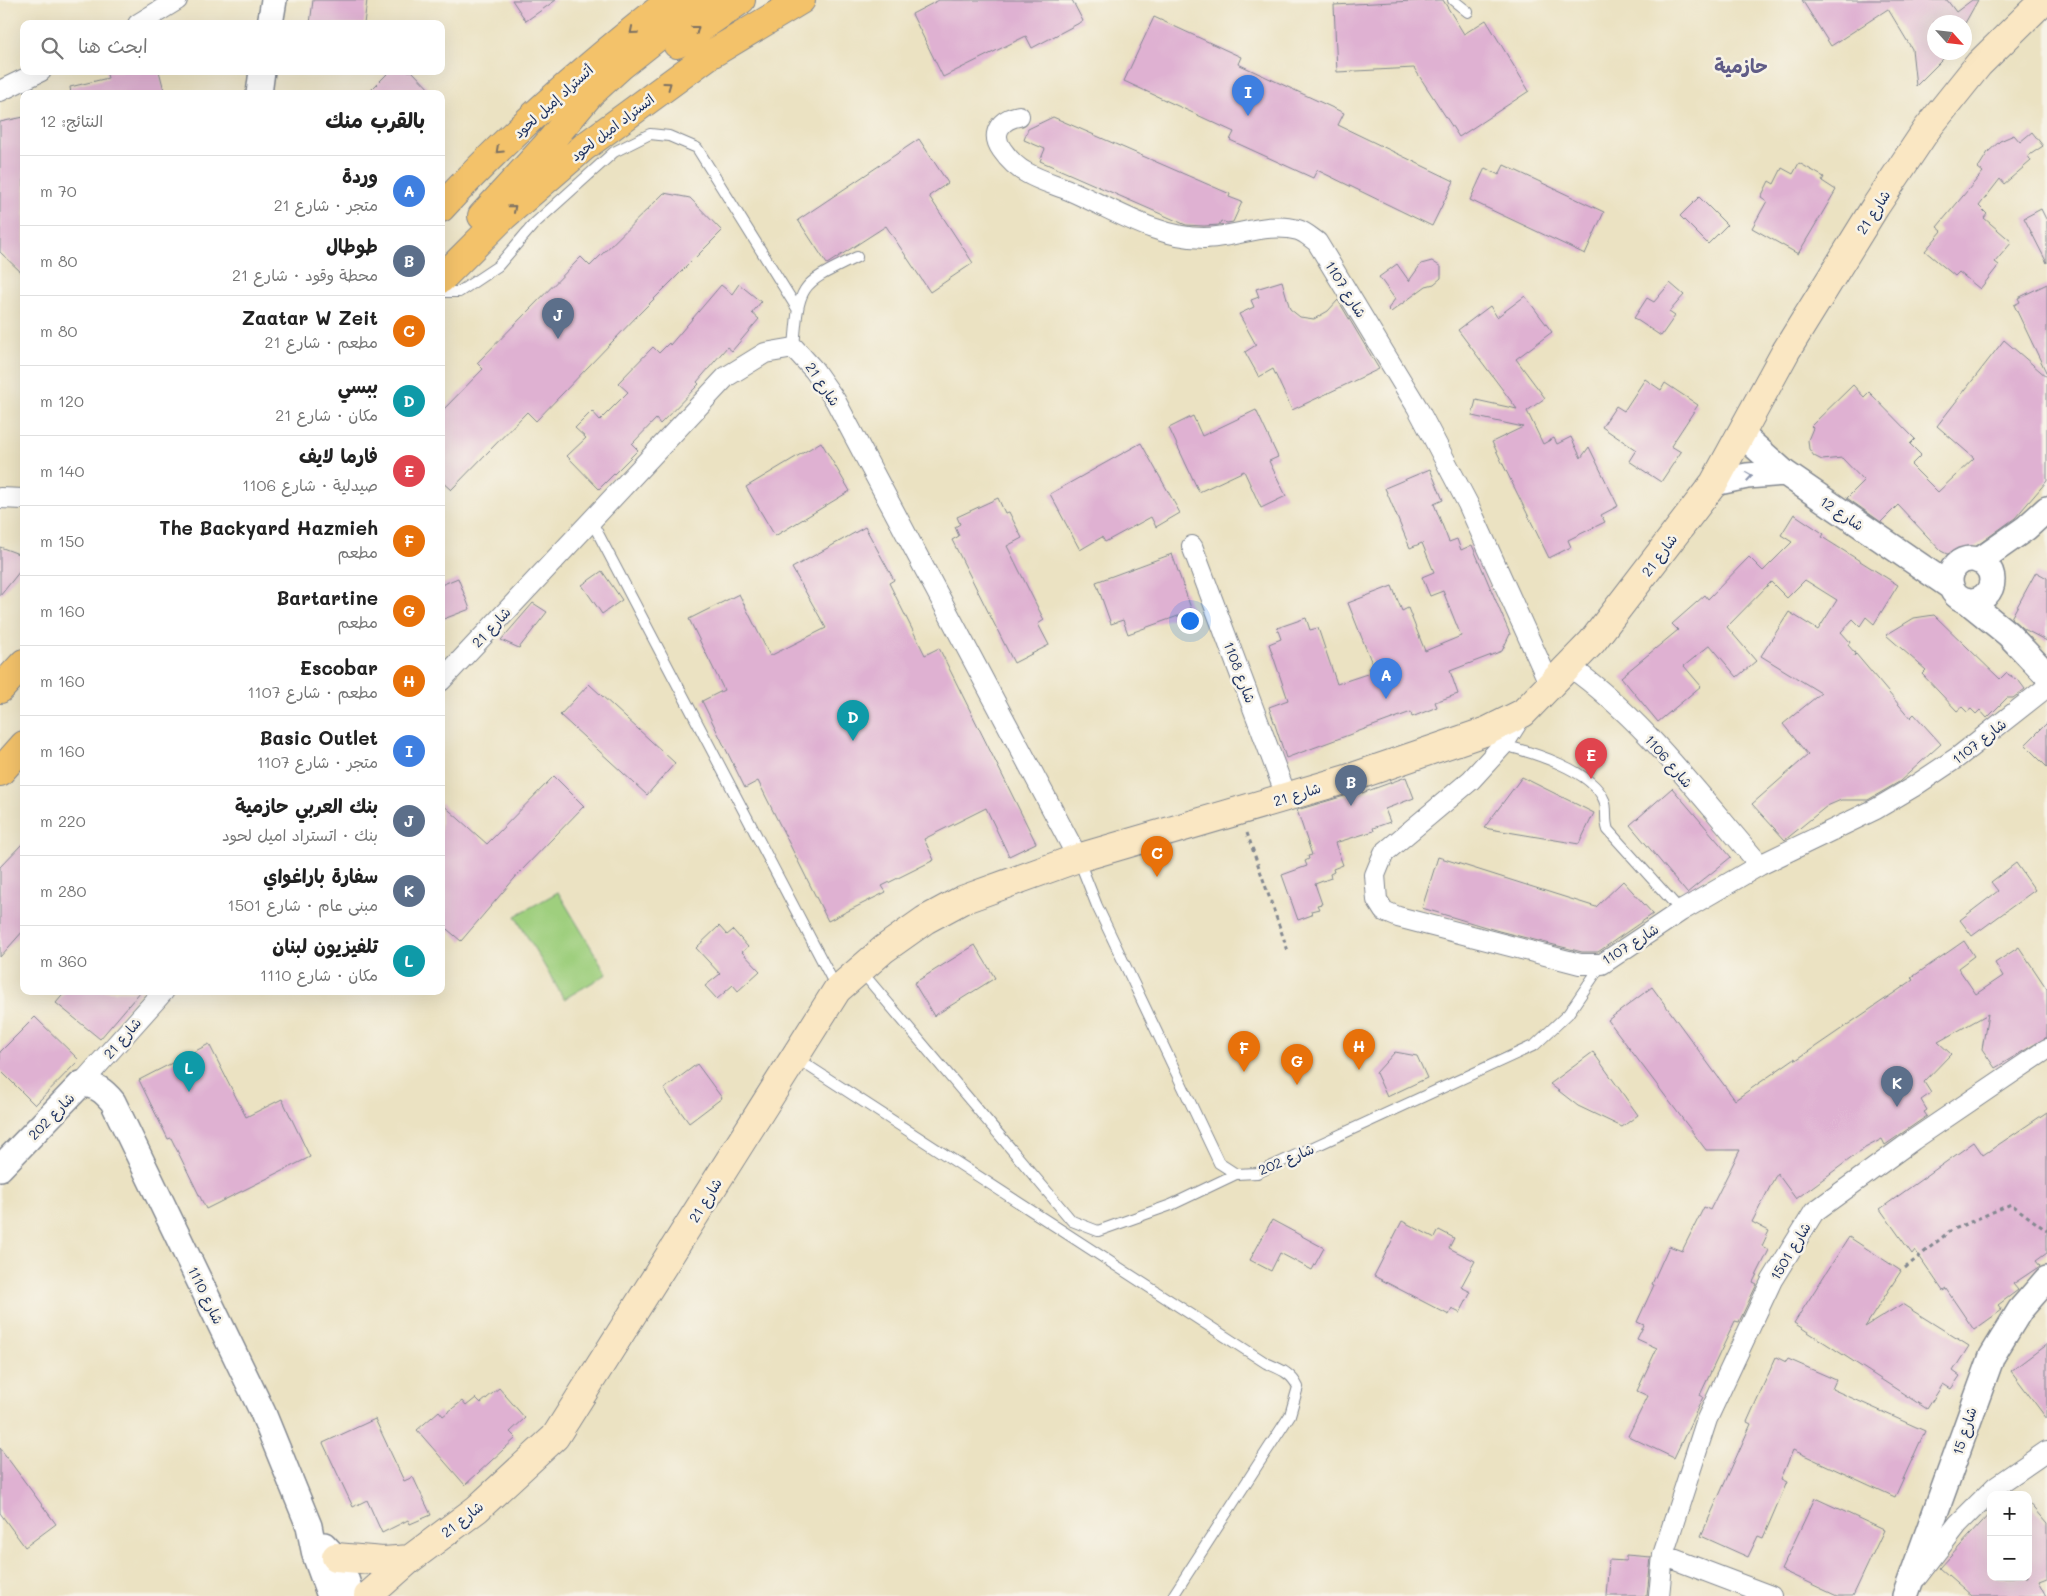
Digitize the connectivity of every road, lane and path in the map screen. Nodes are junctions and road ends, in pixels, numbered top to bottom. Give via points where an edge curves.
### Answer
1 (177, 0) edge
2 (274, 0) edge
3 (671, 0) edge
4 (704, 0) edge
5 (741, 0) edge
6 (801, 0) edge
7 (1453, 0) edge
8 (2044, 0) edge
9 (1468, 12) dead end
10 (144, 20) edge
11 (271, 20) edge
12 (33, 75) edge
13 (261, 75) edge
14 (260, 90) edge
15 (0, 91) edge
16 (1019, 116) dead end
17 (547, 145) junction
18 (452, 190) edge
19 (857, 257) dead end
20 (445, 262) edge
21 (445, 275) edge
22 (445, 292) edge
23 (798, 310) junction
24 (794, 348) junction
25 (1741, 434) junction
26 (1785, 473) junction
27 (1714, 483) junction
28 (0, 498) edge
29 (20, 498) edge
30 (2047, 509) edge
31 (591, 520) junction
32 (1192, 546) dead end
33 (1972, 580) junction
34 (20, 667) edge
35 (2047, 675) edge
36 (1560, 676) junction
37 (445, 677) edge
38 (2047, 687) edge
39 (0, 689) edge
40 (1523, 713) junction
41 (1503, 745) junction
42 (20, 750) edge
43 (0, 772) edge
44 (1287, 798) junction
45 (1239, 812) junction
46 (1078, 858) junction
47 (1760, 865) junction
48 (1681, 911) junction
49 (1288, 951) dead end
50 (1602, 964) junction
51 (859, 969) junction
52 (837, 990) junction
53 (160, 995) edge
54 (2047, 1049) edge
55 (795, 1058) junction
56 (81, 1084) junction
57 (0, 1168) edge
58 (1236, 1174) junction
59 (2047, 1231) edge
60 (1905, 1268) dead end
61 (2047, 1279) edge
62 (2047, 1451) edge
63 (309, 1526) junction
64 (1663, 1554) junction
65 (336, 1557) junction
66 (410, 1559) junction
67 (330, 1596) edge
68 (351, 1596) edge
69 (368, 1596) edge
70 (1173, 1596) edge
71 (1659, 1596) edge
72 (1771, 1596) edge
73 (1905, 1596) edge

1 - 10 street
2 - 11 street
3 -> 18 highway, أتستراد إميل لحود via 549,102
4 - 17 highway via 590,94
17 -> 5 highway via 700,26
21 -> 6 highway, اتستراد اميل لحود via 503,217 584,147 708,56
7 - 9 lane
8 - 25 main road, شارع 21 via 1980,64 1927,130 1786,351
12 - 15 street
13 - 14 street
16 - 36 street, شارع 1107 via 1008,117 998,132 999,145 1008,159 1028,174 1147,226 1174,235 1205,238 1280,227 1299,230 1317,242 1422,416
17 - 20 highway via 492,203
19 - 23 lane via 817,276 806,285
22 - 23 lane via 460,292 498,266 534,224 614,152 650,134 669,136 697,148
23 - 24 lane
24 - 31 street, شارع 21 via 765,353 726,377
24 - 46 street, شارع 21 via 835,400
25 - 26 street, شارع 12
25 - 27 main road, شارع 21
27 -> 26 street
26 - 33 street, شارع 12 via 1900,552
27 - 36 main road, شارع 21 via 1612,617
28 - 29 street
30 - 33 street
31 - 37 street, شارع 21
31 - 52 lane
32 - 44 street, شارع 1108
33 - 35 street via 2008,634
34 - 39 highway
36 - 40 main road, شارع 21
36 - 47 street, شارع 1106 via 1599,687 1628,713
38 - 47 street, شارع 1107 via 1929,778 1876,809
40 - 41 street, شارع 1107
40 - 44 main road, شارع 21 via 1487,731
41 - 48 lane via 1551,760 1596,788 1605,800 1608,830
41 - 50 street, شارع 1107 via 1471,780 1384,853 1375,875 1377,900 1384,911 1398,917 1580,964
42 - 43 highway
44 - 45 main road, شارع 21
45 - 46 main road, شارع 21
45 - 49 path
46 - 51 main road, شارع 21 via 962,900 925,920
46 - 58 lane via 1097,906 1219,1163
47 - 48 street, شارع 1107
48 - 50 street, شارع 1107
50 - 58 lane, شارع 202 via 1568,1014 1535,1045 1257,1173
51 - 52 main road, شارع 21
51 - 58 lane, شارع 202 via 1072,1221 1098,1231 1105,1229 1171,1205
52 - 55 main road, شارع 21
53 - 56 street, شارع 21
54 - 64 street, شارع 1501 via 1912,1140 1814,1212 1772,1280 1707,1419
55 - 66 main road, شارع 21 via 555,1437 477,1509
55 - 70 lane via 1294,1379 1298,1387 1290,1415
56 - 57 street, شارع 202
56 - 63 street, شارع 1110 via 102,1089 113,1102 263,1413
59 - 60 path via 2011,1204 1950,1231
61 - 73 street, شارع 15 via 2020,1310 1992,1356
62 - 73 street via 1996,1486 1958,1524
63 - 65 street
63 - 67 street
64 - 71 street, شارع 1501
64 - 72 street
65 - 66 main road via 382,1561
65 - 68 street via 346,1573
66 - 69 main road, شارع 21

